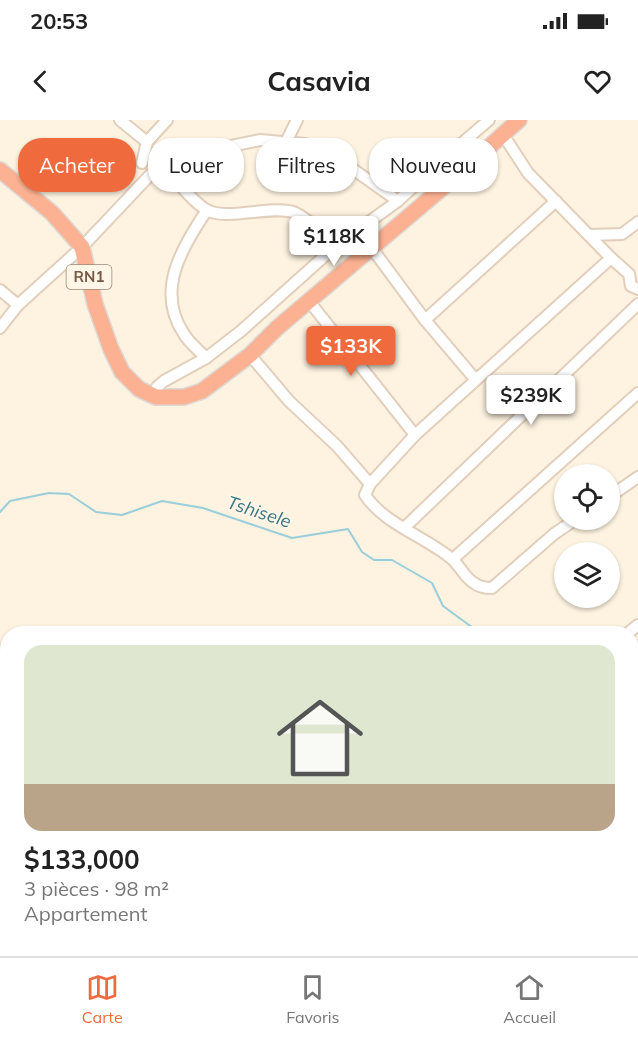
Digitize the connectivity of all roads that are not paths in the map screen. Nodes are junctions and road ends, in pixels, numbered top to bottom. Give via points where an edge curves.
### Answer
1 (120, 120) edge
2 (167, 120) edge
3 (297, 120) edge
4 (489, 120) edge
5 (519, 120) edge
6 (502, 133) junction
7 (288, 138) edge
8 (147, 142) junction
9 (142, 163) dead end
10 (0, 170) edge
11 (357, 173) edge
12 (148, 177) edge
13 (187, 192) edge
14 (398, 201) junction
15 (556, 201) junction
16 (207, 210) junction
17 (638, 222) edge
18 (590, 235) junction
19 (338, 244) junction
20 (82, 247) junction
21 (371, 247) junction
22 (611, 258) junction
23 (638, 289) edge
24 (0, 290) edge
25 (309, 301) junction
26 (638, 304) edge
27 (18, 305) junction
28 (425, 320) junction
29 (0, 328) edge
30 (250, 355) junction
31 (206, 358) junction
32 (475, 379) junction
33 (638, 393) edge
34 (156, 397) junction
35 (415, 435) junction
36 (638, 477) edge
37 (370, 484) junction
38 (620, 489) edge
39 (404, 528) junction
40 (560, 530) edge
41 (453, 560) junction

1 - 8 street
2 - 8 street
3 - 7 street
4 - 14 street
5 - 6 highway
6 - 15 street via 523,167
6 - 21 highway
8 - 9 street
10 - 20 highway, RN1 via 52,213
11 - 14 street
12 - 20 street
13 - 16 street
14 - 19 street
15 - 18 street
15 - 28 street
16 - 19 street via 225,213 279,209 296,213
16 - 31 street via 180,253 171,281 174,313 184,335
17 - 18 street via 622,234
18 - 22 street
19 - 31 street
20 - 27 street
20 - 34 highway, RN1 via 95,304 122,372 139,389
21 - 25 highway
21 - 28 street
22 - 23 street via 629,274 631,286
22 - 32 street
24 - 27 street
25 - 30 highway
25 - 35 street
26 - 39 street
27 - 29 street
28 - 32 street
30 - 34 highway via 202,391 184,397
30 - 37 street
31 - 34 street via 164,381 157,387
32 - 35 street
33 - 41 street
35 - 37 street
36 - 38 street
37 - 39 street via 367,498
39 - 41 street
40 - 41 street via 492,588 472,583

